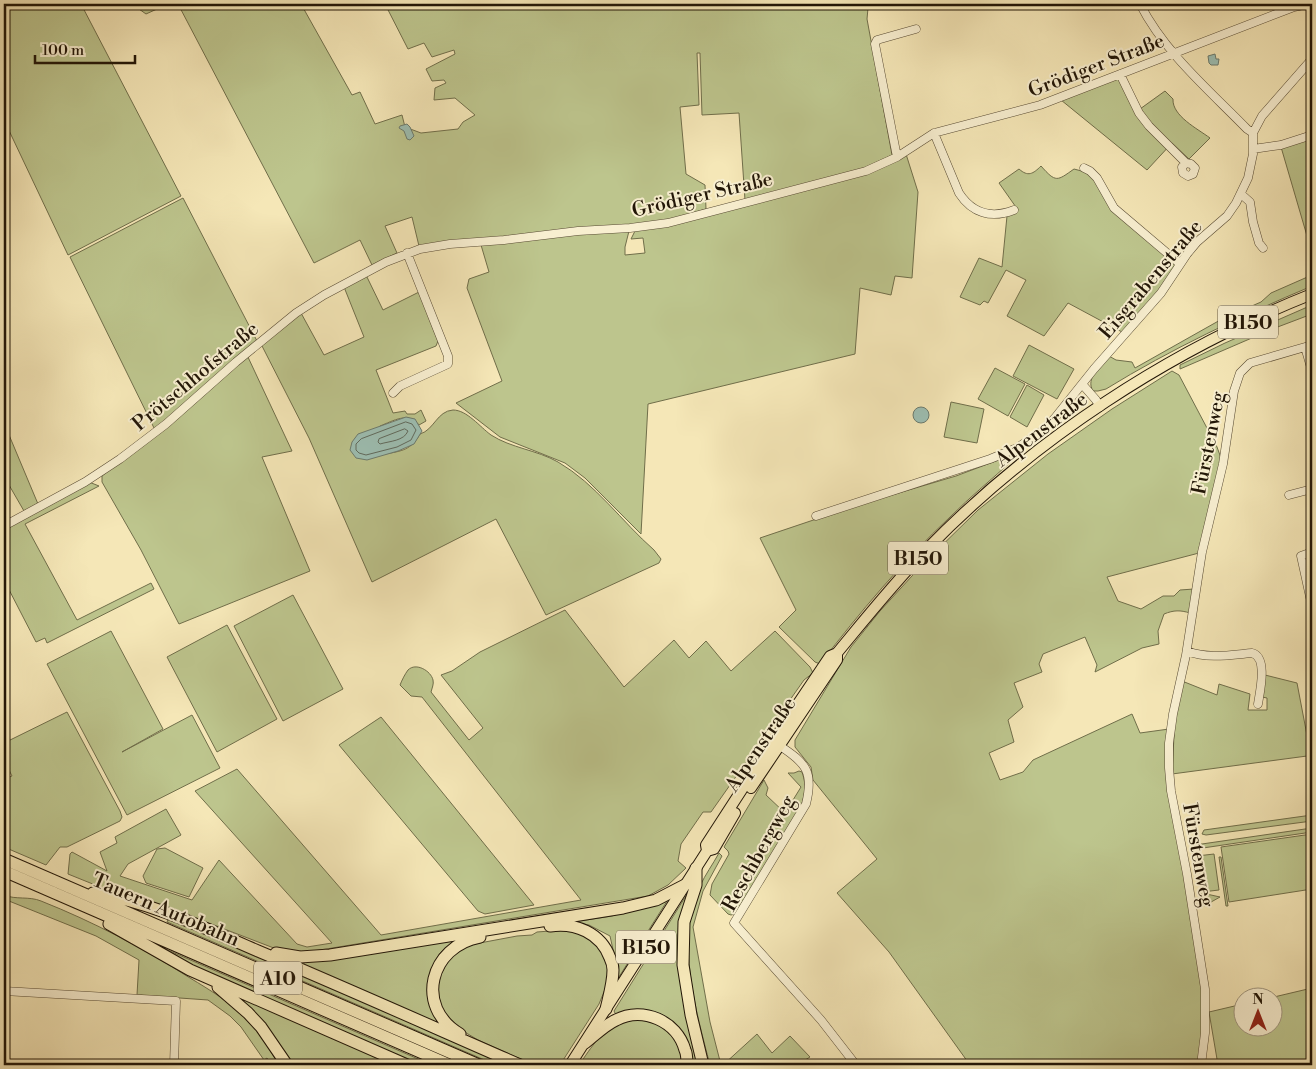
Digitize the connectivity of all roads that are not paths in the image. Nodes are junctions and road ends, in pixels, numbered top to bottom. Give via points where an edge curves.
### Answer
1 (1140, 4) edge
2 (1308, 4) edge
3 (916, 29) dead end
4 (1172, 53) junction
5 (1312, 59) edge
6 (1120, 74) junction
7 (934, 133) junction
8 (1253, 133) junction
9 (1312, 135) edge
10 (1253, 149) junction
11 (897, 157) junction
12 (1186, 163) dead end
13 (1084, 168) dead end
14 (1241, 194) junction
15 (1014, 210) dead end
16 (450, 244) joint
17 (1263, 248) dead end
18 (408, 253) junction
19 (1180, 264) junction
20 (1312, 294) edge
21 (1309, 346) edge
22 (1312, 371) edge
23 (1082, 384) junction
24 (393, 393) dead end
25 (1100, 407) junction
26 (1312, 489) edge
27 (1289, 495) dead end
28 (816, 516) dead end
29 (4, 526) edge
30 (1312, 552) edge
31 (1312, 606) edge
32 (1186, 651) junction
33 (837, 653) junction
34 (1258, 704) dead end
35 (780, 746) junction
36 (707, 851) junction
37 (4, 859) edge
38 (696, 868) junction
39 (4, 871) edge
40 (686, 885) junction
41 (48, 890) junction
42 (77, 890) junction
43 (257, 951) junction
44 (207, 978) junction
45 (4, 991) edge
46 (606, 1009) junction
47 (585, 1043) junction
48 (484, 1050) junction
49 (174, 1065) edge
50 (286, 1065) edge
51 (407, 1065) edge
52 (450, 1065) edge
53 (479, 1065) edge
54 (520, 1065) edge
55 (570, 1065) edge
56 (687, 1065) edge
57 (703, 1065) edge
58 (856, 1065) edge
59 (1201, 1065) edge

1 - 4 street
2 - 4 street, Grödiger Straße
3 - 11 street via 877,40 876,44
4 - 6 street, Grödiger Straße
4 - 8 street
5 - 8 street via 1262,116
6 - 7 street, Grödiger Straße via 1040,105
6 - 12 street via 1139,114
7 - 11 street, Grödiger Straße
7 - 15 street via 965,202 988,215
8 - 10 street, Eisgrabenstraße
9 - 10 street via 1281,145
10 - 14 street, Eisgrabenstraße via 1248,178
11 - 16 street, Grödiger Straße via 866,171 668,223
13 - 19 street via 1097,178 1114,208
14 - 17 street via 1250,202 1252,222
14 - 19 street, Eisgrabenstraße via 1227,216 1197,242
16 - 18 street, Prötschhofstraße
18 - 24 street via 448,356 448,364 400,386
18 - 29 street, Prötschhofstraße via 365,272 296,312 166,424 120,459
19 - 23 street, Eisgrabenstraße via 1161,293
20 - 25 main road, Alpenstraße / B150 via 1185,353
21 - 22 street, Fürstenweg
21 - 32 street, Fürstenweg via 1250,363 1240,373 1202,552
23 - 25 street
23 - 28 street, Eisgrabenstraße via 1042,431 1017,448
25 - 33 main road, Alpenstraße / B150 via 1058,436 974,504 927,549
26 - 27 street
30 - 31 street via 1301,556
32 - 34 street via 1215,656 1257,654 1262,676
32 - 59 street, Fürstenweg via 1172,714 1169,768 1205,989
33 - 35 main road, Alpenstraße / B150 via 837,660
33 - 36 main road, Alpenstraße / B150 via 830,656 794,708 706,845
35 - 36 main road, Alpenstraße / B150 via 714,849
35 - 58 street, Reschbergweg via 802,761 810,788 806,804 734,923 821,1020
36 - 38 main road, Alpenstraße / B150
37 - 42 highway, Tauern Autobahn / A10
38 - 40 main road, Alpenstraße / B150
38 - 57 highway via 696,885 684,922 683,965
39 - 41 highway, Tauern Autobahn / A10
40 - 43 highway via 641,905 330,955 313,957
40 - 46 main road, Alpenstraße / B150
41 - 44 highway via 71,907
41 - 52 highway, Tauern Autobahn / A10
42 - 43 highway via 106,895 178,918
42 - 53 highway, Tauern Autobahn / A10
43 - 48 highway
44 - 50 highway via 261,1027
44 - 51 highway
45 - 49 street via 176,1001
46 - 47 main road, Alpenstraße / B150
46 - 48 highway via 614,968 607,949 594,936 577,927 559,925 472,939 453,948 441,961 434,976 433,994 438,1012 449,1026
47 - 55 main road, Alpenstraße / B150
47 - 56 highway via 617,1019 637,1014 654,1017 669,1024 679,1035 686,1050
48 - 54 highway

